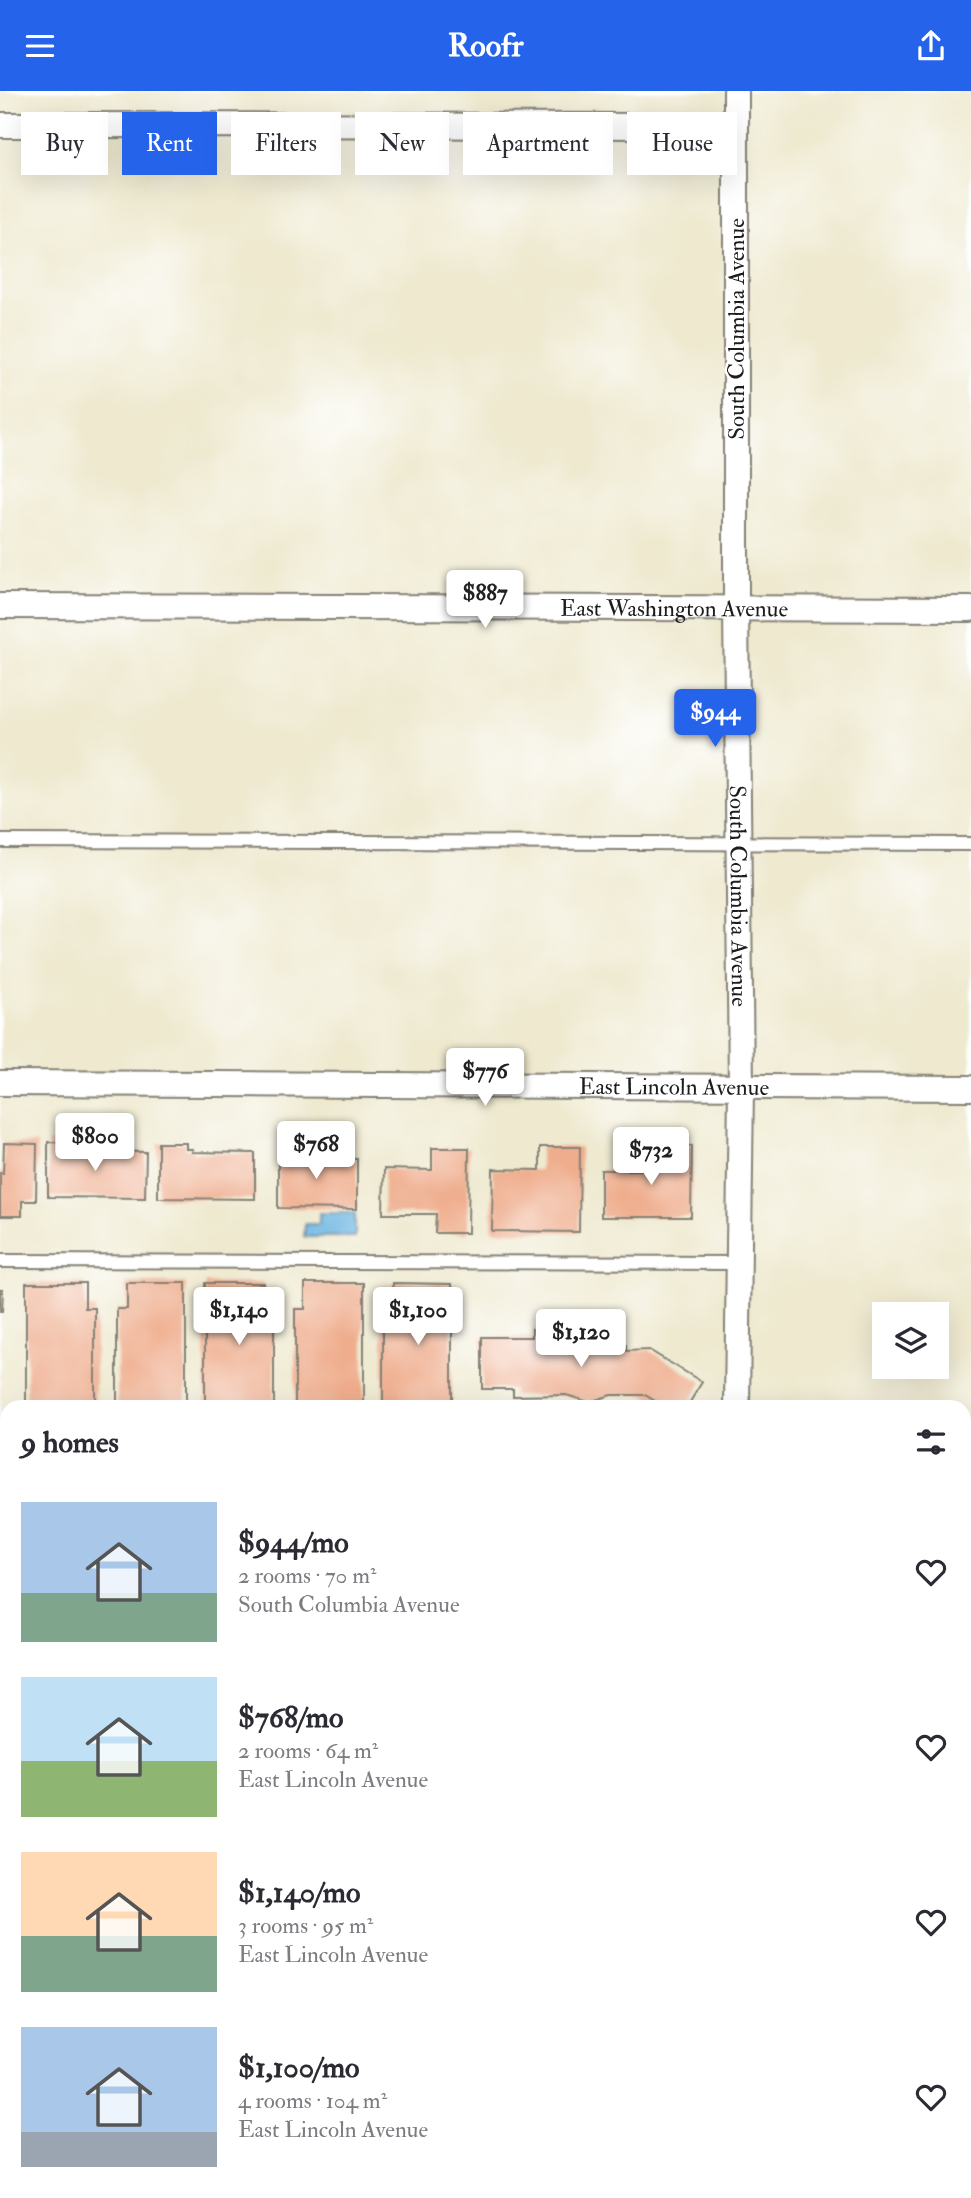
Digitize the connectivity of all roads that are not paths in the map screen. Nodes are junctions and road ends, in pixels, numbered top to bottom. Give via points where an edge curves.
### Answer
1 (736, 91) edge
2 (735, 112) edge
3 (0, 125) edge
4 (627, 126) edge
5 (735, 175) edge
6 (0, 606) edge
7 (736, 608) junction
8 (971, 609) edge
9 (0, 841) edge
10 (738, 841) junction
11 (971, 843) edge
12 (0, 1083) edge
13 (741, 1087) junction
14 (971, 1088) edge
15 (0, 1261) edge
16 (738, 1263) junction
17 (737, 1400) edge

1 - 2 street, South Columbia Avenue
3 - 4 street
5 - 7 street, South Columbia Avenue
6 - 7 street, East Washington Avenue
7 - 8 street, East Washington Avenue
7 - 10 street, South Columbia Avenue
9 - 10 lane
10 - 11 lane
10 - 13 street, South Columbia Avenue
12 - 13 street, East Lincoln Avenue
13 - 14 street, East Lincoln Avenue
13 - 16 street, South Columbia Avenue
15 - 16 lane
16 - 17 street, South Columbia Avenue

